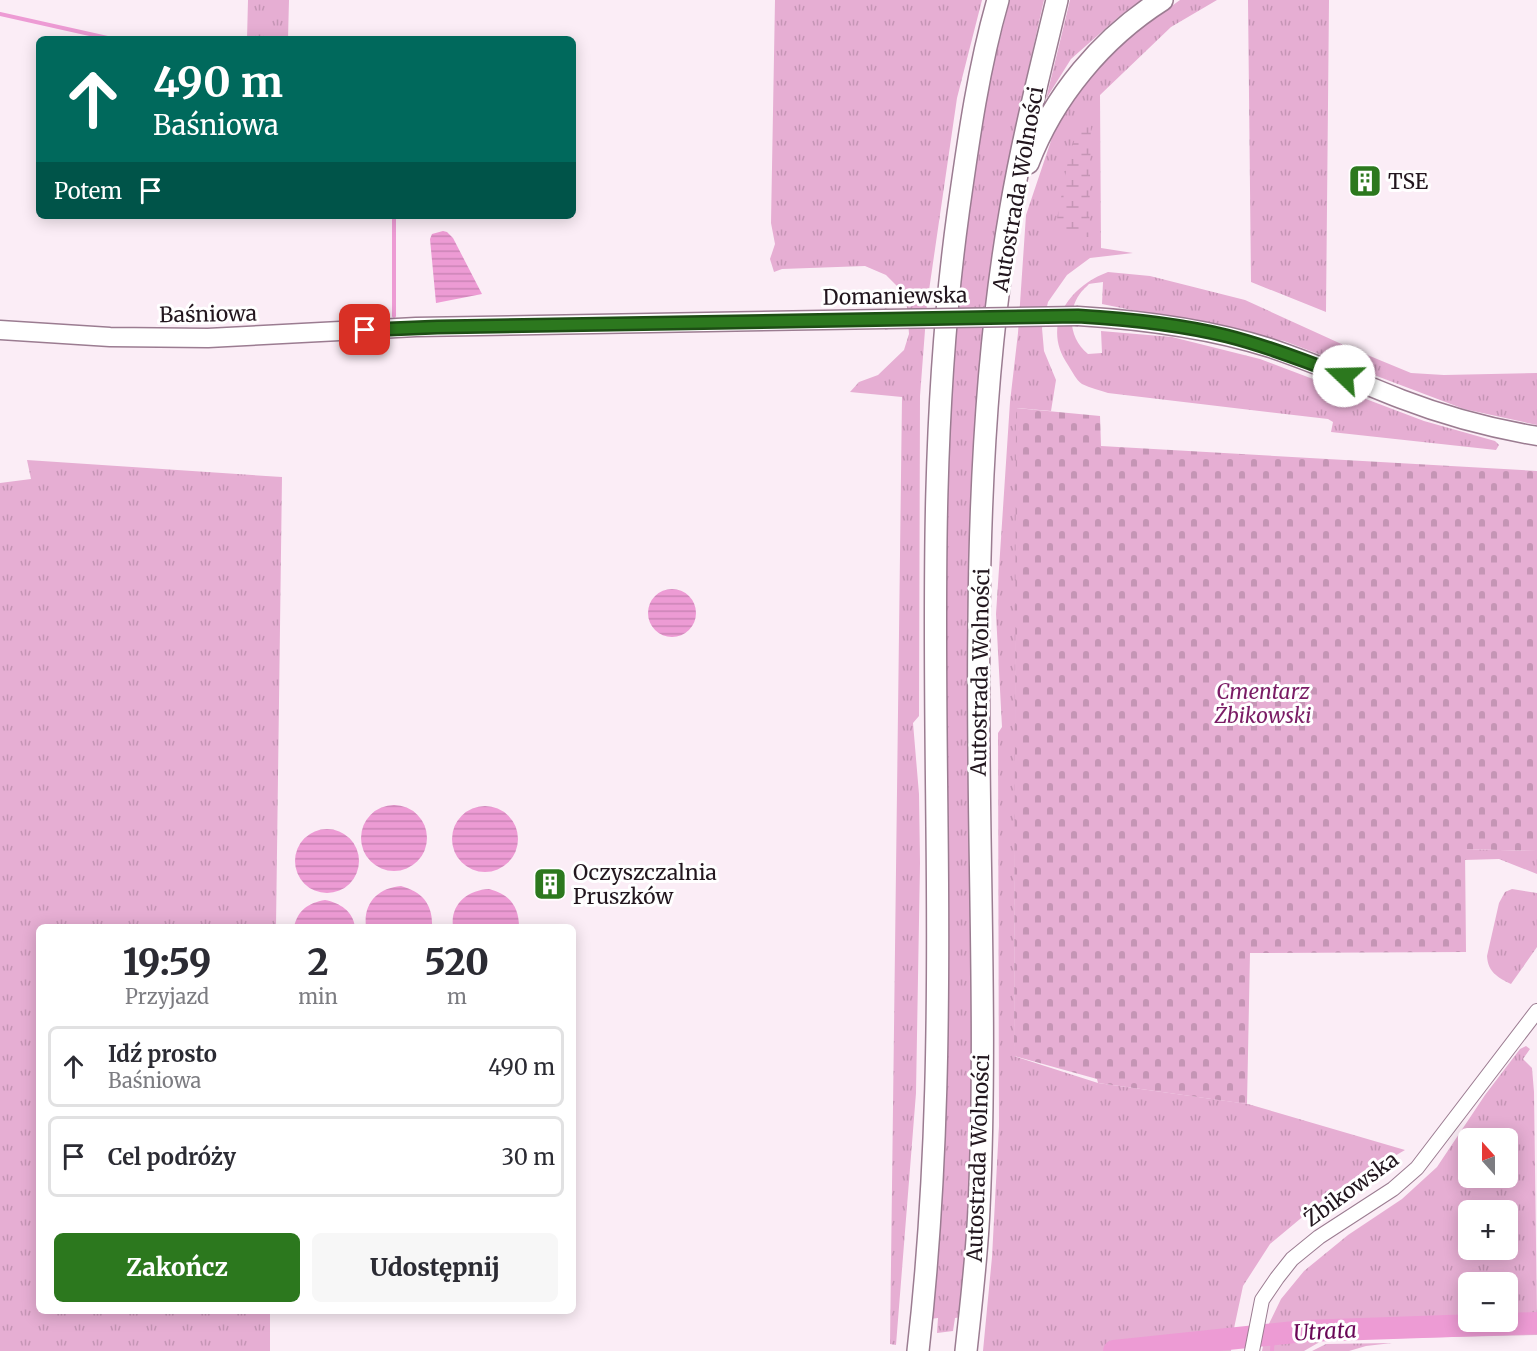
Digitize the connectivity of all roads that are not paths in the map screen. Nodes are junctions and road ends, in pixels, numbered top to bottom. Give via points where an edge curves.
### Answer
1 (999, 0) edge
2 (1057, 0) edge
3 (1162, 0) edge
4 (1010, 212) junction
5 (416, 327) joint
6 (0, 330) edge
7 (1537, 436) edge
8 (1537, 1011) edge
9 (966, 1346) edge
10 (919, 1348) edge
11 (1252, 1351) edge

1 - 10 highway, Autostrada Wolności via 985,51 965,166 942,360 935,602 936,1101
2 - 4 highway, Autostrada Wolności
3 - 4 highway via 1117,33 1078,75 1053,112 1030,158
4 - 9 highway, Autostrada Wolności via 1000,277 983,491 978,794 980,1172
5 - 6 main road, Baśniowa via 208,338
5 - 7 main road, Domaniewska, bridge via 1078,316 1130,319 1228,336 1455,417
8 - 11 street, Żbikowska via 1417,1168 1394,1189 1292,1259 1276,1278 1262,1300

